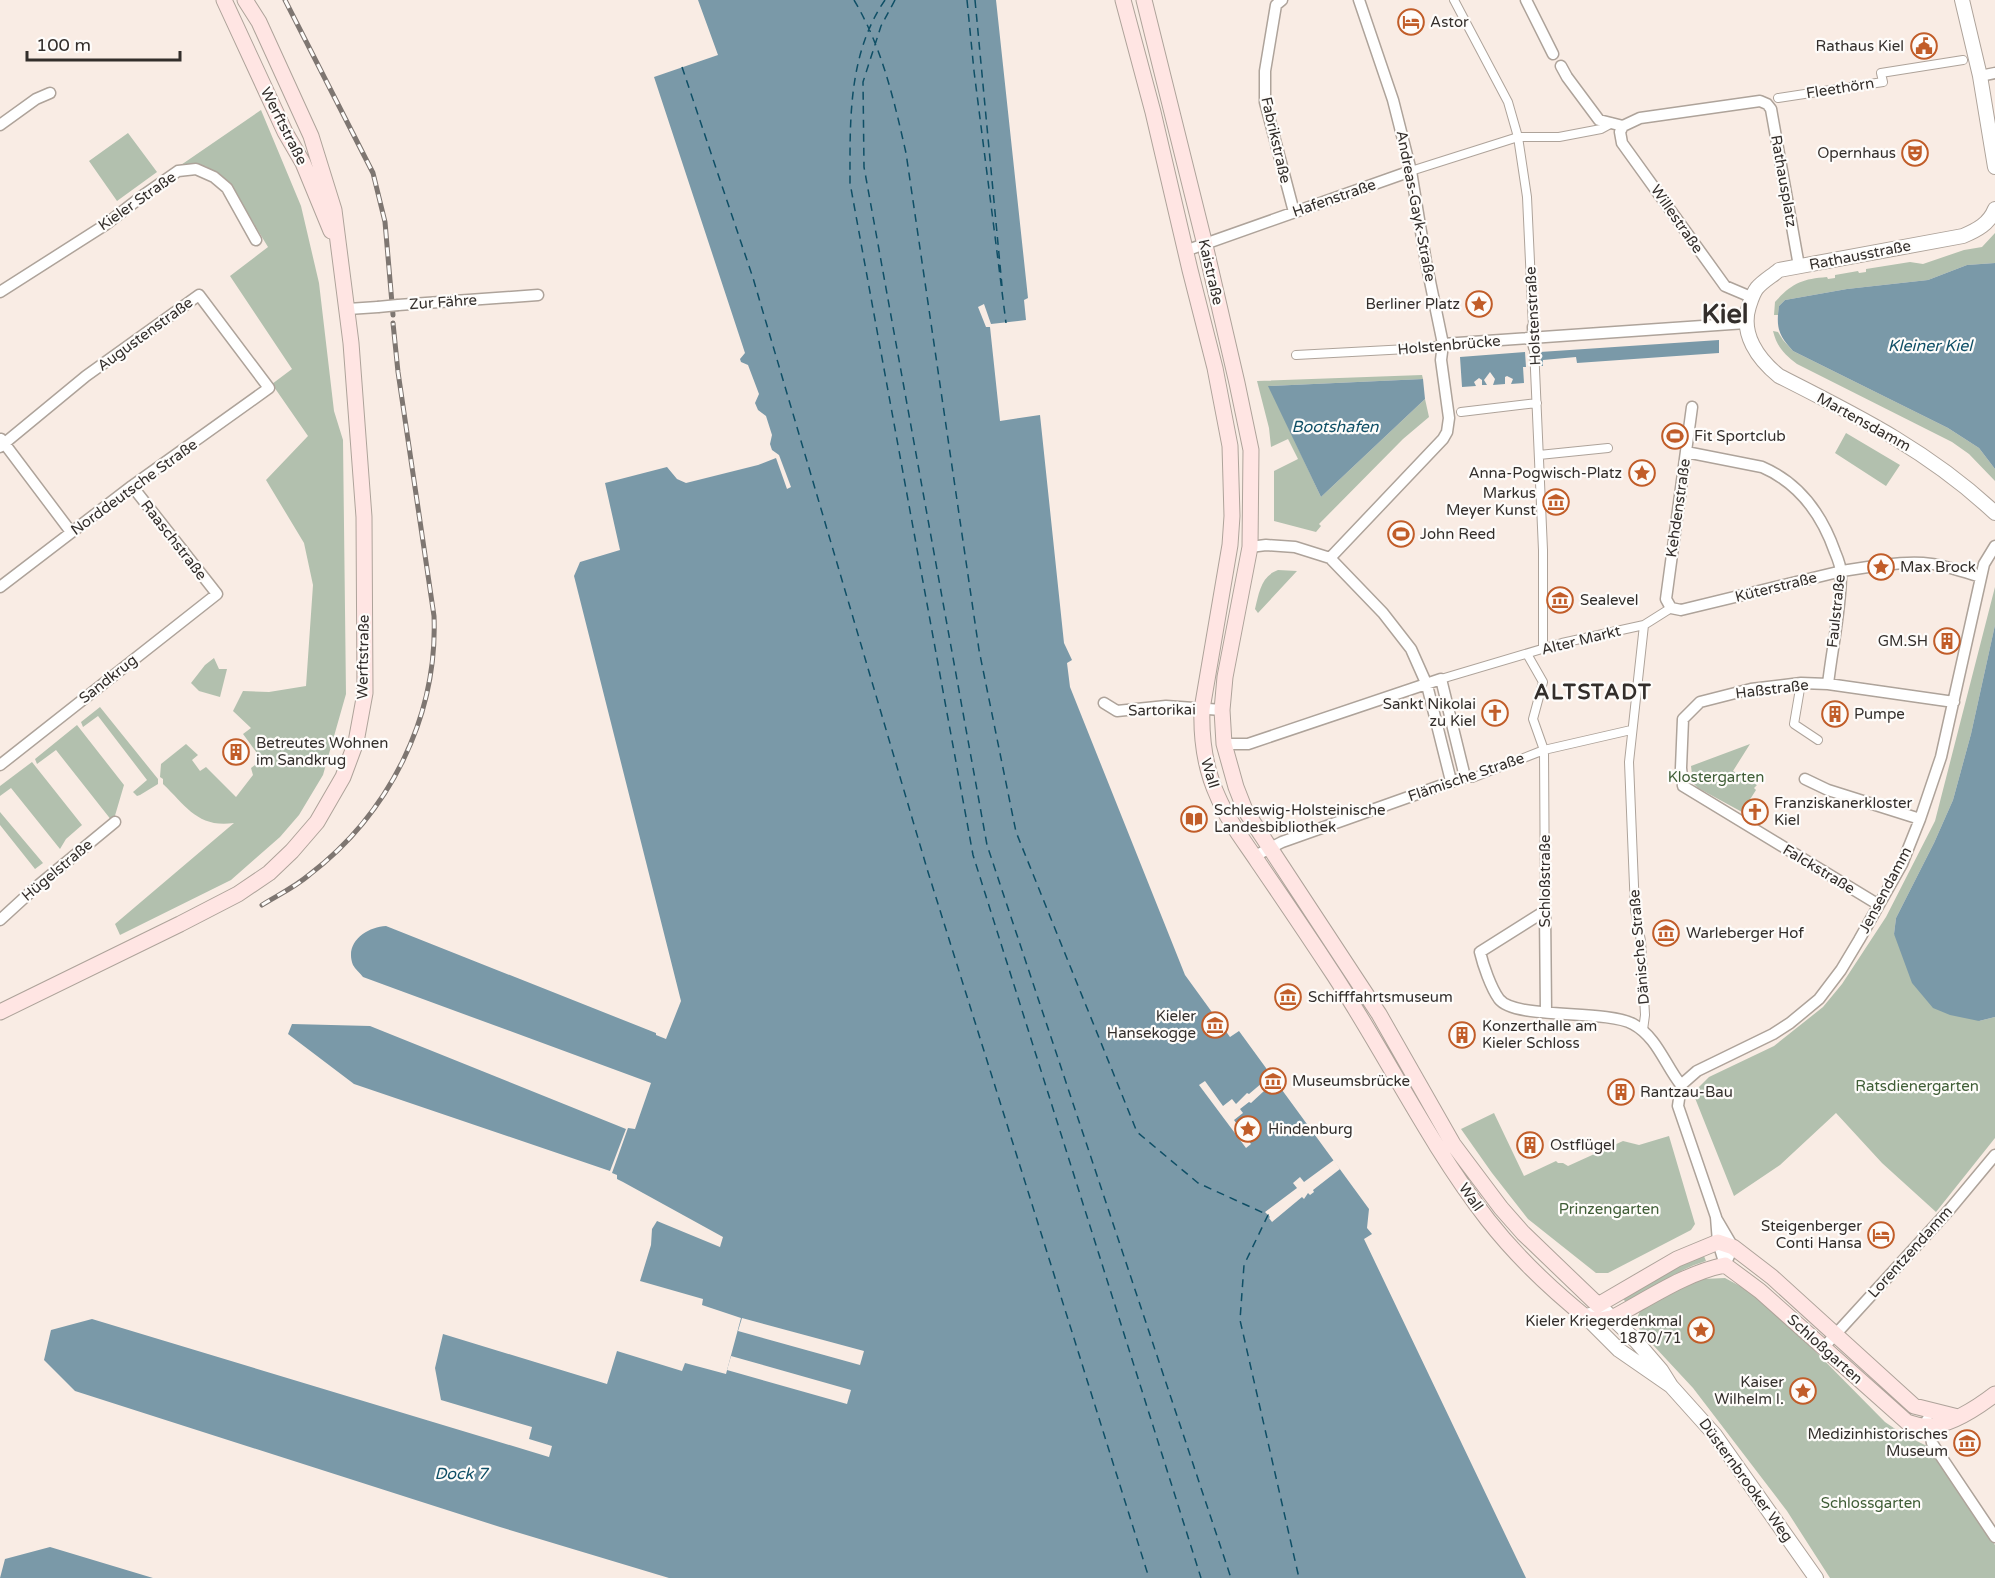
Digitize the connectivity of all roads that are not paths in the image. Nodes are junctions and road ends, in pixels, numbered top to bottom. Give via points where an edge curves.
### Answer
1 (224, 0) edge
2 (245, 0) edge
3 (1123, 0) edge
4 (1144, 0) edge
5 (1282, 0) edge
6 (1359, 0) edge
7 (1455, 0) edge
8 (1526, 0) edge
9 (1962, 0) edge
10 (1553, 54) dead end
11 (1964, 60) dead end
12 (1561, 66) dead end
13 (1995, 73) edge
14 (1980, 76) junction
15 (50, 93) dead end
16 (1778, 98) dead end
17 (0, 125) edge
18 (1617, 125) junction
19 (1518, 136) junction
20 (1995, 167) edge
21 (1411, 171) junction
22 (1995, 209) edge
23 (1294, 212) junction
24 (256, 240) dead end
25 (1205, 245) junction
26 (1185, 251) junction
27 (340, 254) junction
28 (1798, 266) junction
29 (0, 292) edge
30 (538, 296) dead end
31 (1751, 297) junction
32 (348, 309) junction
33 (1746, 323) junction
34 (1534, 338) junction
35 (1443, 344) junction
36 (1296, 355) dead end
37 (269, 388) joint
38 (1537, 403) junction
39 (1692, 407) dead end
40 (1461, 412) dead end
41 (1, 442) edge
42 (1608, 448) dead end
43 (1686, 452) junction
44 (1539, 455) junction
45 (132, 486) junction
46 (1995, 513) edge
47 (71, 532) junction
48 (1230, 545) junction
49 (1995, 546) edge
50 (1250, 547) junction
51 (1330, 558) junction
52 (1842, 571) junction
53 (1981, 577) junction
54 (0, 587) edge
55 (217, 594) joint
56 (1671, 608) junction
57 (1644, 625) junction
58 (1543, 648) junction
59 (1527, 654) junction
60 (1441, 679) junction
61 (1801, 683) junction
62 (1828, 684) junction
63 (1427, 685) junction
64 (1953, 702) junction
65 (1104, 703) dead end
66 (1202, 709) junction
67 (1222, 710) junction
68 (1631, 730) junction
69 (1818, 740) dead end
70 (1224, 744) junction
71 (1544, 750) junction
72 (0, 765) edge
73 (1681, 768) joint
74 (1465, 777) junction
75 (1805, 779) dead end
76 (1451, 781) junction
77 (1920, 819) junction
78 (115, 822) dead end
79 (1269, 848) junction
80 (1254, 856) junction
81 (1879, 905) junction
82 (1545, 910) junction
83 (0, 920) edge
84 (1364, 991) junction
85 (1350, 1001) junction
86 (0, 1012) edge
87 (1546, 1012) junction
88 (1643, 1030) junction
89 (1681, 1085) junction
90 (1995, 1155) edge
91 (1716, 1217) junction
92 (1718, 1242) junction
93 (1733, 1247) junction
94 (1725, 1265) junction
95 (1598, 1305) junction
96 (1612, 1318) junction
97 (1588, 1319) junction
98 (1605, 1337) joint
99 (1829, 1341) junction
100 (1671, 1386) junction
101 (1995, 1394) edge
102 (1928, 1411) junction
103 (1958, 1417) junction
104 (1927, 1427) junction
105 (1995, 1537) edge
106 (1816, 1578) edge

1 - 27 main road, Werftstraße via 303,163
2 - 27 main road, Werftstraße via 311,136 334,210
3 - 26 main road, Kaistraße
4 - 25 main road, Kaistraße
5 - 23 street, Fabrikstraße via 1276,5 1265,71 1265,102
6 - 21 street, Andreas-Gayk-Straße via 1393,100
7 - 19 street, Holstenstraße via 1508,102
8 - 10 street
9 - 14 street
11 - 16 street, Fleethörn via 1881,73 1883,82
12 - 18 street via 1599,120
13 - 14 street
14 - 20 street
15 - 17 street
18 - 19 street, Hafenstraße via 1559,137
18 - 28 street, Rathausplatz via 1640,118 1760,101 1767,104
18 - 31 street, Willestraße via 1622,143 1725,286
19 - 21 street, Hafenstraße
19 - 34 street, Holstenstraße via 1527,197
21 - 23 street, Hafenstraße
21 - 35 street, Andreas-Gayk-Straße
22 - 28 street, Rathausstraße via 1980,229 1963,236
23 - 25 street, Hafenstraße
24 - 29 street, Kieler Straße via 227,188 196,169 178,171 105,225
25 - 26 street, Hafenstraße
25 - 50 main road, Kaistraße via 1251,450
26 - 48 main road, Kaistraße via 1226,420
27 - 32 main road, Werftstraße
28 - 31 street, Rathausstraße via 1779,270
30 - 32 street, Zur Fähre, bridge
31 - 33 street
32 - 86 main road, Werftstraße via 364,517 365,693 356,742 343,777 316,822 269,873 238,894
33 - 34 street, Holstenbrücke
33 - 46 street, Martensdamm via 1749,340 1766,366 1779,376 1897,438 1945,470
34 - 35 street, Holstenbrücke
34 - 38 street, Holstenstraße
35 - 36 street, Holstenbrücke
35 - 51 street, Andreas-Gayk-Straße via 1447,432
37 - 41 street, Augustenstraße via 199,295
37 - 45 street, Norddeutsche Straße
38 - 40 street
38 - 44 street, Holstenstraße
39 - 43 street, Kehdenstraße
41 - 47 street
42 - 44 street
43 - 52 street, Faulstraße via 1762,467 1801,493 1821,520
43 - 56 street, Kehdenstraße via 1666,599
44 - 58 street, Holstenstraße
45 - 47 street, Norddeutsche Straße
45 - 55 street, Raaschstraße
47 - 54 street, Norddeutsche Straße
48 - 50 street
48 - 66 main road, Wall
49 - 53 street, Jensendamm
50 - 51 street via 1295,547
50 - 67 main road, Wall
51 - 63 street via 1383,613 1411,649
52 - 53 street, Küterstraße via 1912,561 1933,562
52 - 56 street, Küterstraße via 1681,610
52 - 62 street, Faulstraße
53 - 64 street, Jensendamm
55 - 72 street, Sandkrug
56 - 57 street, Alter Markt
57 - 58 street, Alter Markt
57 - 68 street, Alter Markt
58 - 59 street, Alter Markt
59 - 60 street
59 - 71 street, Alter Markt via 1543,681 1533,719
60 - 63 street
60 - 74 street
61 - 62 street, Haßstraße
61 - 69 street via 1794,724
61 - 73 street, Haßstraße via 1750,689 1700,702 1683,719
62 - 64 street, Haßstraße
63 - 70 street via 1248,744
63 - 76 street
64 - 77 street, Jensendamm via 1941,756
65 - 66 street, Sartorikai via 1117,711 1166,706
66 - 67 street, Sartorikai
66 - 80 main road, Wall via 1203,750 1209,774 1233,826
67 - 70 main road, Wall
68 - 71 street
68 - 88 street, Dänische Straße via 1630,828 1642,952
70 - 79 main road, Wall via 1243,804
71 - 74 street, Flämische Straße via 1472,778
71 - 82 street, Schloßstraße
73 - 81 street, Falckstraße via 1683,786
74 - 76 street, Flämische Straße
75 - 77 street
76 - 79 street, Flämische Straße
77 - 81 street, Jensendamm via 1902,864
78 - 83 street, Hügelstraße
79 - 80 street, Flämische Straße
79 - 84 main road, Wall
80 - 85 main road, Wall
81 - 89 street, Jensendamm via 1819,999 1782,1029 1696,1071
82 - 87 street, Schloßstraße
82 - 87 street via 1480,952 1503,1002
84 - 85 street
84 - 95 main road, Wall via 1441,1127 1468,1165 1523,1233
85 - 97 main road, Wall via 1425,1127 1490,1222 1543,1280
87 - 88 street via 1614,1017
88 - 89 street
89 - 91 street via 1678,1106
90 - 99 street, Lorentzendamm
91 - 92 street
91 - 93 street
92 - 93 main road
92 - 94 street
92 - 95 main road via 1677,1259
93 - 94 street
93 - 99 main road, Schloßgarten via 1772,1277
94 - 96 main road via 1688,1278
94 - 99 main road, Schloßgarten
95 - 96 street, Wall
95 - 97 street
96 - 97 main road
96 - 100 street, Düsternbrooker Weg via 1650,1357
97 - 98 street, Wall
98 - 100 street, Düsternbrooker Weg
99 - 102 main road, Schloßgarten via 1914,1406
99 - 104 main road, Schloßgarten via 1902,1418
100 - 106 street, Düsternbrooker Weg via 1715,1435
101 - 103 main road
102 - 103 main road, Schloßgarten
102 - 104 street
103 - 104 main road
104 - 105 street via 1932,1443

